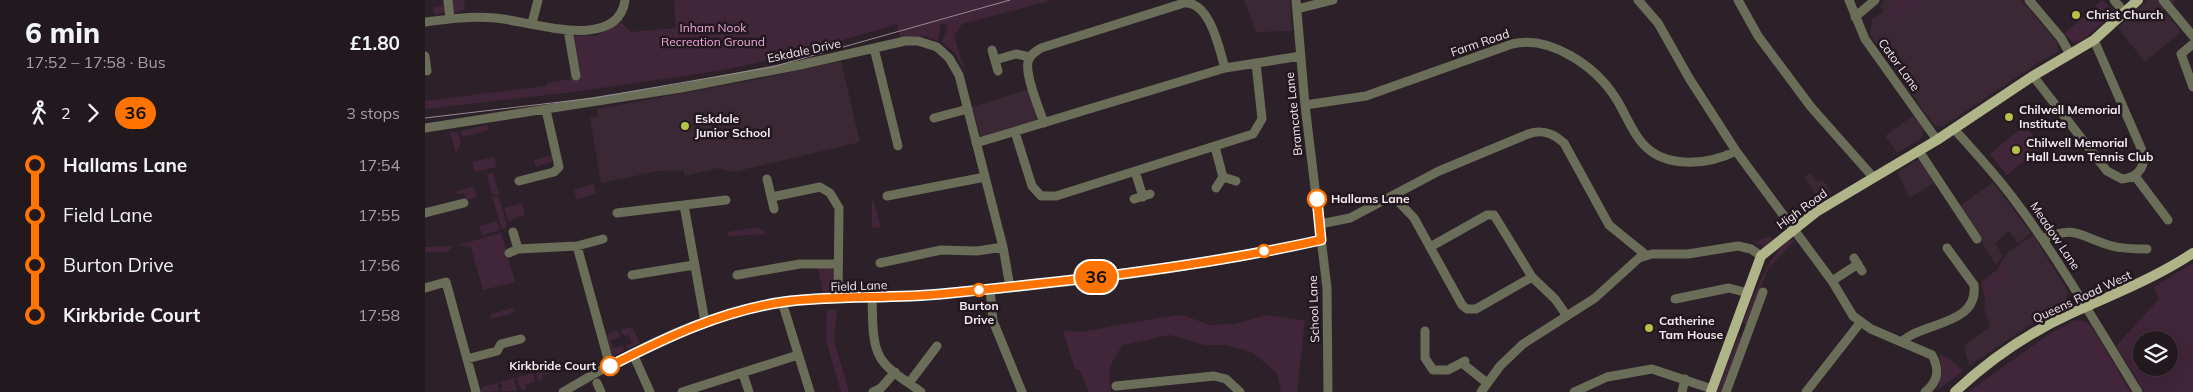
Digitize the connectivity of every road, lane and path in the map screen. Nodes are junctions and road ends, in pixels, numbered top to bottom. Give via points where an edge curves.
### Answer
1 (448, 0) edge
2 (538, 0) edge
3 (625, 0) edge
4 (1333, 0) edge
5 (1638, 0) edge
6 (1738, 0) edge
7 (1849, 0) edge
8 (1875, 0) edge
9 (2029, 0) edge
10 (2114, 0) edge
11 (2138, 0) edge
12 (2163, 0) edge
13 (1296, 5) edge
14 (2125, 13) junction
15 (1855, 18) junction
16 (449, 19) junction
17 (425, 22) edge
18 (532, 23) junction
19 (569, 30) junction
20 (2193, 36) edge
21 (2095, 40) junction
22 (2193, 44) edge
23 (874, 48) junction
24 (992, 50) dead end
25 (2070, 54) junction
26 (425, 56) edge
27 (1301, 56) junction
28 (1030, 57) junction
29 (995, 60) junction
30 (1256, 63) junction
31 (1225, 68) junction
32 (429, 71) edge
33 (998, 71) dead end
34 (575, 76) dead end
35 (2033, 76) junction
36 (2193, 87) edge
37 (1305, 105) junction
38 (968, 109) junction
39 (546, 110) junction
40 (934, 118) dead end
41 (1044, 123) junction
42 (425, 128) edge
43 (1953, 129) junction
44 (1015, 132) junction
45 (1937, 140) junction
46 (976, 143) junction
47 (898, 146) dead end
48 (1215, 147) junction
49 (1736, 151) junction
50 (1919, 151) junction
51 (1135, 171) junction
52 (2135, 176) junction
53 (985, 177) junction
54 (1223, 177) junction
55 (1873, 177) junction
56 (767, 179) dead end
57 (519, 181) dead end
58 (1236, 181) dead end
59 (1215, 188) dead end
60 (887, 196) dead end
61 (1393, 196) junction
62 (772, 197) junction
63 (1142, 197) dead end
64 (725, 200) dead end
65 (464, 203) dead end
66 (684, 205) junction
67 (775, 210) dead end
68 (425, 213) edge
69 (617, 213) dead end
70 (2168, 220) dead end
71 (1320, 224) junction
72 (1795, 228) junction
73 (513, 232) dead end
74 (603, 239) dead end
75 (1977, 239) dead end
76 (2042, 239) junction
77 (1321, 240) junction
78 (577, 246) junction
79 (1003, 247) junction
80 (1431, 247) junction
81 (2147, 249) dead end
82 (2193, 253) edge
83 (1949, 254) dead end
84 (1646, 255) junction
85 (1761, 256) junction
86 (880, 263) dead end
87 (837, 264) junction
88 (1858, 264) dead end
89 (694, 265) junction
90 (632, 275) dead end
91 (737, 275) dead end
92 (1532, 277) junction
93 (1832, 282) junction
94 (1009, 287) junction
95 (425, 288) edge
96 (990, 289) junction
97 (1748, 294) junction
98 (1763, 298) dead end
99 (838, 299) junction
100 (872, 299) junction
101 (1681, 300) dead end
102 (782, 302) junction
103 (2086, 307) junction
104 (1567, 316) junction
105 (705, 322) junction
106 (1859, 323) junction
107 (1735, 327) junction
108 (1748, 332) junction
109 (1422, 336) dead end
110 (521, 339) dead end
111 (1902, 342) junction
112 (935, 353) dead end
113 (633, 354) junction
114 (799, 355) junction
115 (467, 359) junction
116 (610, 366) junction
117 (895, 372) junction
118 (743, 374) junction
119 (1685, 379) junction
120 (1156, 382) junction
121 (909, 383) junction
122 (1487, 383) junction
123 (1116, 386) dead end
124 (869, 390) edge
125 (1711, 390) edge
126 (1956, 390) edge
127 (476, 392) edge
128 (563, 392) edge
129 (650, 392) edge
130 (681, 392) edge
131 (749, 392) edge
132 (810, 392) edge
133 (921, 392) edge
134 (1022, 392) edge
135 (1158, 392) edge
136 (1240, 392) edge
137 (1328, 392) edge
138 (1481, 392) edge
139 (1574, 392) edge
140 (1681, 392) edge
141 (1725, 392) edge
142 (1806, 392) edge
143 (1925, 392) edge
144 (2138, 392) edge

1 - 16 street
2 - 18 street
3 - 19 street via 620,15 609,24 601,28
4 - 13 street
5 - 49 street via 1658,23
6 - 55 street via 1759,36 1811,107
7 - 15 street, Cator Lane
8 - 15 street
9 - 25 street
10 - 14 street
11 - 14 main road, High Road
12 - 20 street
13 - 27 street, Bramcote Lane
14 - 21 main road, High Road
15 - 45 street, Cator Lane via 1867,43
16 - 17 street
16 - 18 street via 496,18
18 - 19 street
19 - 34 street
21 - 25 main road, High Road
21 - 52 street via 2144,156 2143,165
22 - 36 street via 2181,54
23 - 38 street, Eskdale Drive via 910,40 937,47 956,68
23 - 39 street, Eskdale Drive via 749,76
23 - 47 street
24 - 29 street
25 - 35 main road, High Road
26 - 32 street
27 - 30 street
27 - 37 street, Bramcote Lane
28 - 29 street via 1016,54
28 - 31 street via 1041,48 1189,3 1205,12
28 - 41 street via 1028,72
29 - 33 street
30 - 31 street
30 - 48 street via 1261,123 1250,136
31 - 41 street
35 - 43 main road, High Road
35 - 52 street via 2107,172 2122,179
37 - 49 street, Farm Road via 1366,96 1512,44 1527,42 1557,50 1596,74 1615,97 1642,144 1654,152 1691,162 1719,159
37 - 71 street, Bramcote Lane
38 - 40 street
38 - 46 street, Eskdale Drive
39 - 42 street, Eskdale Drive
39 - 57 street via 559,167 554,172
41 - 44 street
43 - 45 main road, High Road
43 - 76 street, Meadow Lane via 2000,181
44 - 46 street
44 - 51 street via 1032,186 1041,196 1056,196
45 - 50 main road, High Road
46 - 53 street, Eskdale Drive
48 - 51 street
48 - 54 street
49 - 72 street
50 - 55 main road, High Road
50 - 75 street
51 - 63 street
52 - 70 street
53 - 60 street
53 - 79 street, Eskdale Drive
54 - 58 street
54 - 59 street
55 - 72 main road, High Road
56 - 62 street
61 - 71 street via 1350,218
61 - 80 street via 1414,218
61 - 84 street via 1439,171 1528,134 1546,132 1568,149 1609,225
62 - 67 street
62 - 87 street via 816,188 827,190 839,208
64 - 66 street
65 - 68 street
66 - 69 street
66 - 89 street
71 - 77 street, School Lane
72 - 85 main road, High Road
72 - 93 street
73 - 78 street via 514,251
74 - 78 street
76 - 81 street via 2069,230 2113,246
76 - 103 street, Meadow Lane
77 - 94 street, Field Lane via 1160,270
77 - 137 street, School Lane via 1328,312
78 - 116 street
79 - 86 street via 977,251 941,250
79 - 94 street, Eskdale Drive
80 - 92 street via 1487,215 1495,215
80 - 92 street via 1467,309 1476,309
82 - 103 main road, Queens Road West via 2145,281
83 - 111 street via 1974,285 1973,300 1958,315 1941,325 1908,336
84 - 85 street via 1688,254 1738,246
84 - 104 street via 1629,266 1595,298
85 - 97 main road
87 - 91 street via 800,264
87 - 99 street
88 - 93 street
89 - 90 street
89 - 105 street
92 - 104 street via 1555,298
93 - 106 street
94 - 96 street, Field Lane
95 - 115 street via 446,282
96 - 100 street, Field Lane
96 - 134 street via 993,321
97 - 101 street via 1729,288
97 - 107 main road
98 - 108 street
99 - 100 street, Field Lane
99 - 102 street, Field Lane
100 - 117 street via 877,350 881,360
102 - 105 street, Field Lane
102 - 114 street
103 - 126 main road, Queens Road West via 2031,335
103 - 144 street, Meadow Lane
104 - 122 street via 1523,344
105 - 113 street, Field Lane
106 - 111 street
106 - 142 street
107 - 108 street
107 - 125 main road
108 - 141 street
109 - 122 street via 1425,358 1433,370 1444,371 1464,362
110 - 115 street via 501,344 497,352
111 - 143 street via 1934,358 1937,376
112 - 121 street
113 - 116 street, Field Lane
113 - 129 street
114 - 118 street
114 - 132 street
115 - 127 street
116 - 128 street, Field Lane
117 - 121 street
117 - 124 street via 881,388
118 - 130 street
118 - 131 street
119 - 125 street
119 - 139 street via 1652,368 1607,376
119 - 140 street
120 - 123 street
120 - 135 street
120 - 136 street via 1220,377
121 - 133 street
122 - 138 street

